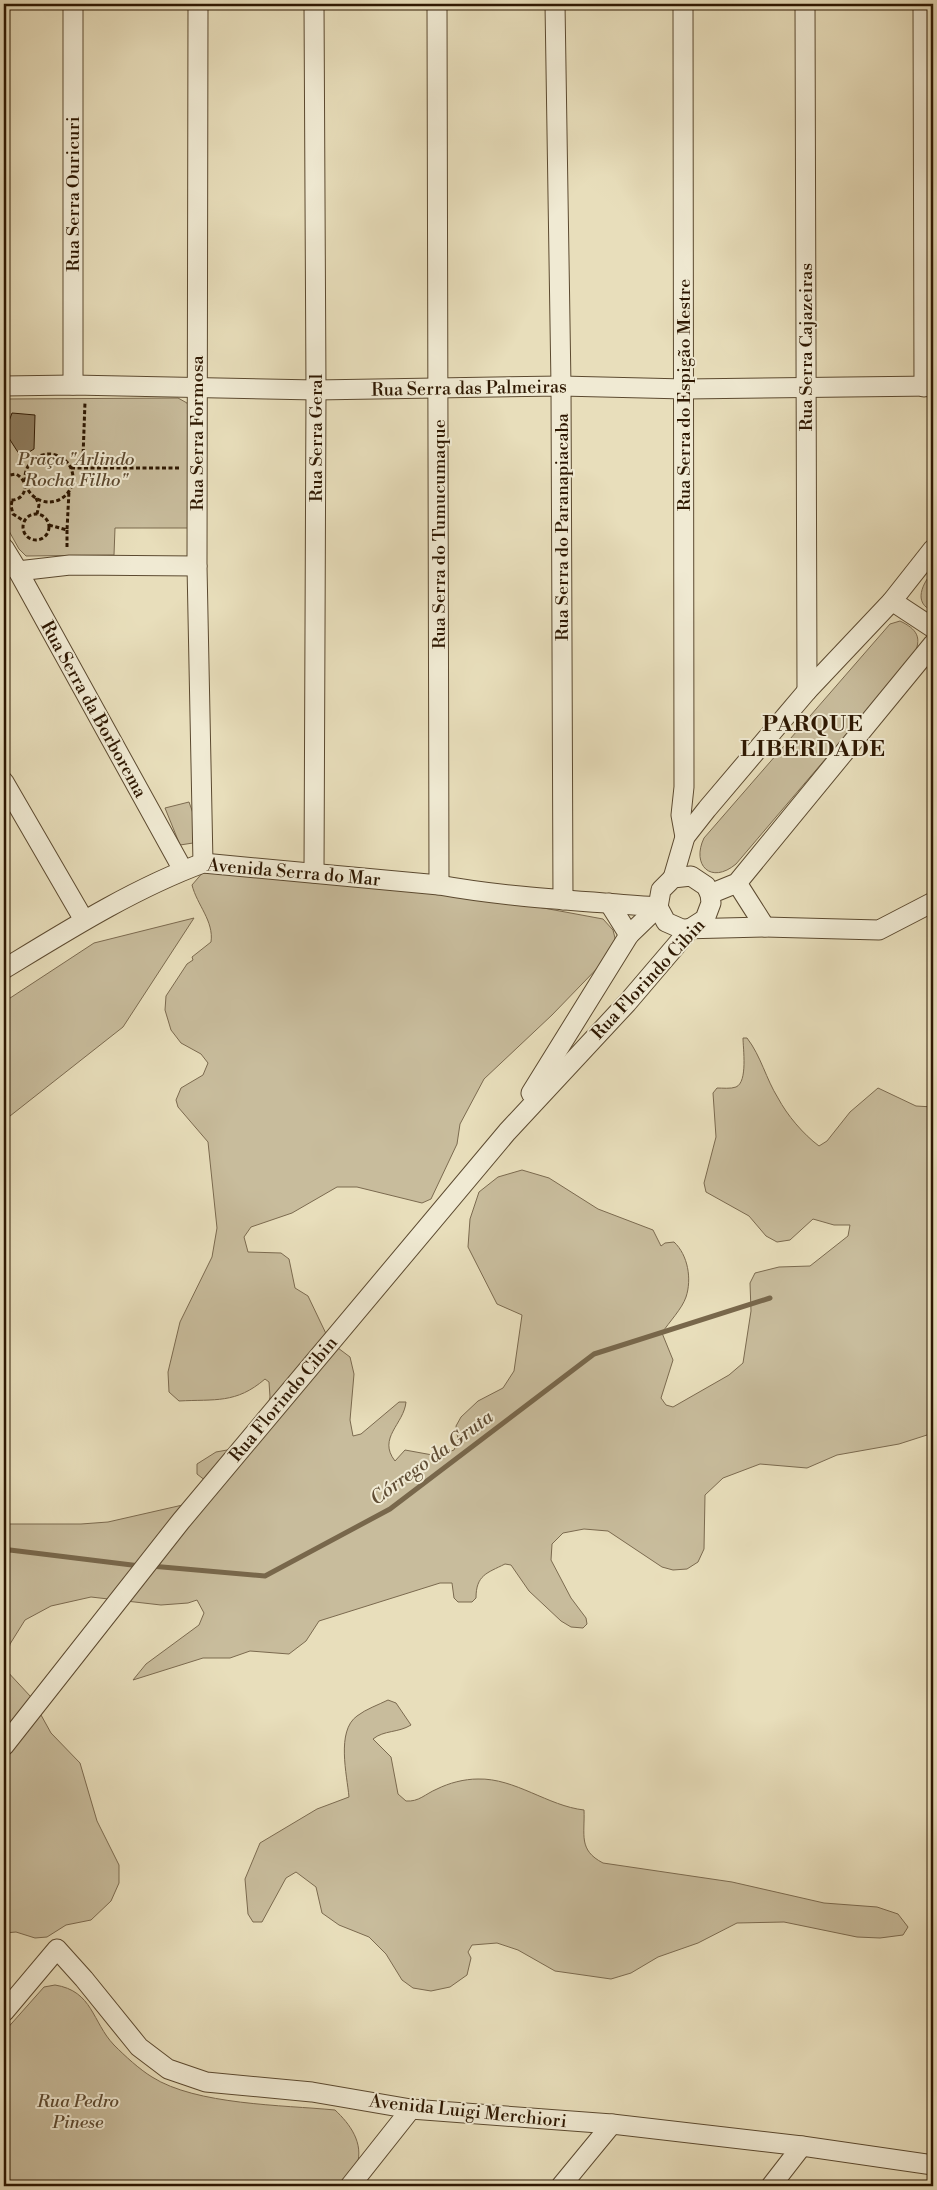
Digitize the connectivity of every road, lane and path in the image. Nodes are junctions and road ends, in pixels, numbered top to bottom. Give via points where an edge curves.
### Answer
1 (73, 4) edge
2 (198, 4) edge
3 (314, 4) edge
4 (437, 4) edge
5 (555, 4) edge
6 (683, 4) edge
7 (805, 4) edge
8 (923, 4) edge
9 (4, 386) edge
10 (561, 386) junction
11 (806, 386) junction
12 (929, 387) edge
13 (197, 388) junction
14 (438, 388) junction
15 (685, 389) junction
16 (316, 390) junction
17 (79, 392) junction
18 (4, 465) edge
19 (71, 468) junction
20 (189, 468) dead end
21 (8, 474) junction
22 (4, 476) edge
23 (24, 482) junction
24 (70, 491) junction
25 (24, 493) junction
26 (35, 497) junction
27 (4, 498) edge
28 (12, 501) junction
29 (37, 514) junction
30 (24, 521) junction
31 (49, 525) junction
32 (67, 530) junction
33 (4, 548) edge
34 (933, 549) edge
35 (67, 556) dead end
36 (197, 566) junction
37 (18, 571) junction
38 (892, 601) junction
39 (933, 628) edge
40 (933, 644) edge
41 (807, 648) junction
42 (837, 659) junction
43 (807, 691) junction
44 (4, 782) edge
45 (684, 787) junction
46 (707, 809) junction
47 (685, 837) junction
48 (203, 863) junction
49 (183, 870) junction
50 (314, 873) junction
51 (673, 878) junction
52 (737, 883) junction
53 (439, 885) junction
54 (563, 900) junction
55 (933, 902) edge
56 (609, 903) junction
57 (709, 903) junction
58 (658, 907) junction
59 (84, 920) junction
60 (765, 927) junction
61 (691, 928) junction
62 (629, 935) junction
63 (4, 969) edge
64 (507, 1132) junction
65 (64, 1670) junction
66 (4, 1729) edge
67 (4, 1746) edge
68 (4, 2012) edge
69 (411, 2109) junction
70 (612, 2124) junction
71 (802, 2146) junction
72 (933, 2165) edge
73 (350, 2186) edge
74 (561, 2186) edge
75 (771, 2186) edge

1 - 17 street, Rua Serra Ouricuri
2 - 13 street, Rua Serra Formosa
3 - 16 street, Rua Serra Geral
4 - 14 street, Rua Serra do Tumucumaque
5 - 10 street, Rua Serra do Paranapiacaba
6 - 15 street, Rua Serra do Espigão Mestre
7 - 11 street, Rua Serra Cajazeiras
8 - 12 street
9 - 17 street, Rua Serra das Palmeiras
10 - 14 street, Rua Serra das Palmeiras
10 - 15 street, Rua Serra das Palmeiras
10 - 54 street, Rua Serra do Paranapiacaba
11 - 12 street, Rua Serra das Palmeiras
11 - 15 street, Rua Serra das Palmeiras
11 - 41 street, Rua Serra Cajazeiras
13 - 16 street, Rua Serra das Palmeiras
13 - 17 street, Rua Serra das Palmeiras
13 - 36 street, Rua Serra Formosa
14 - 16 street, Rua Serra das Palmeiras
14 - 53 street, Rua Serra do Tumucumaque
15 - 45 street, Rua Serra do Espigão Mestre
16 - 50 street, Rua Serra Geral
17 - 19 path via 83,458
18 - 21 path
19 - 20 path
19 - 23 path via 61,457 46,454 32,460
19 - 24 path
21 - 22 path
21 - 23 path via 16,474
23 - 25 path
23 - 26 path
24 - 26 path via 50,502
24 - 32 path
25 - 26 path
25 - 28 path
26 - 29 path via 39,505
27 - 28 path
28 - 30 path via 13,514
29 - 30 path
29 - 31 path
30 - 31 path via 24,534 36,540 44,537
31 - 32 path
32 - 35 path
33 - 37 street, Rua Serra da Borborema
34 - 38 street
36 - 37 street via 70,564
36 - 48 street, Rua Serra Formosa
37 - 49 street, Rua Serra da Borborema
38 - 39 street
38 - 42 street
40 - 52 street, Rua Florindo Cibin
41 - 42 street via 818,660
41 - 43 street, Rua Serra Cajazeiras
42 - 43 street
43 - 46 street
44 - 59 street
45 - 46 street
45 - 47 street, Rua Serra do Espigão Mestre via 681,815
46 - 47 street
47 - 51 street
48 - 49 street, Avenida Serra do Mar
48 - 50 street, Avenida Serra do Mar
49 - 59 street, Avenida Serra do Mar
50 - 53 street, Avenida Serra do Mar
51 - 57 street via 691,876 706,886
51 - 58 street via 660,890
52 - 57 street, Rua Florindo Cibin
52 - 60 street
53 - 54 street, Avenida Serra do Mar
54 - 56 street, Avenida Serra do Mar
55 - 60 street via 879,930
56 - 58 street, Avenida Serra do Mar
56 - 62 street
57 - 60 street
57 - 61 street, Rua Florindo Cibin via 698,925
58 - 61 street via 661,915 674,926
58 - 62 street, Rua Florindo Cibin
59 - 63 street, Avenida Serra do Mar
60 - 61 street
61 - 64 street, Rua Florindo Cibin
62 - 64 street, Rua Florindo Cibin
64 - 65 street, Rua Florindo Cibin via 181,1521
65 - 66 street, Rua Florindo Cibin
65 - 67 street, Rua Florindo Cibin
68 - 69 street, Avenida Luigi Merchiori via 57,1949 138,2047 168,2069 206,2082 312,2092
69 - 70 street, Avenida Luigi Merchiori
69 - 73 street
70 - 71 street, Avenida Luigi Merchiori
70 - 74 street
71 - 72 street, Avenida Luigi Merchiori
71 - 75 street

